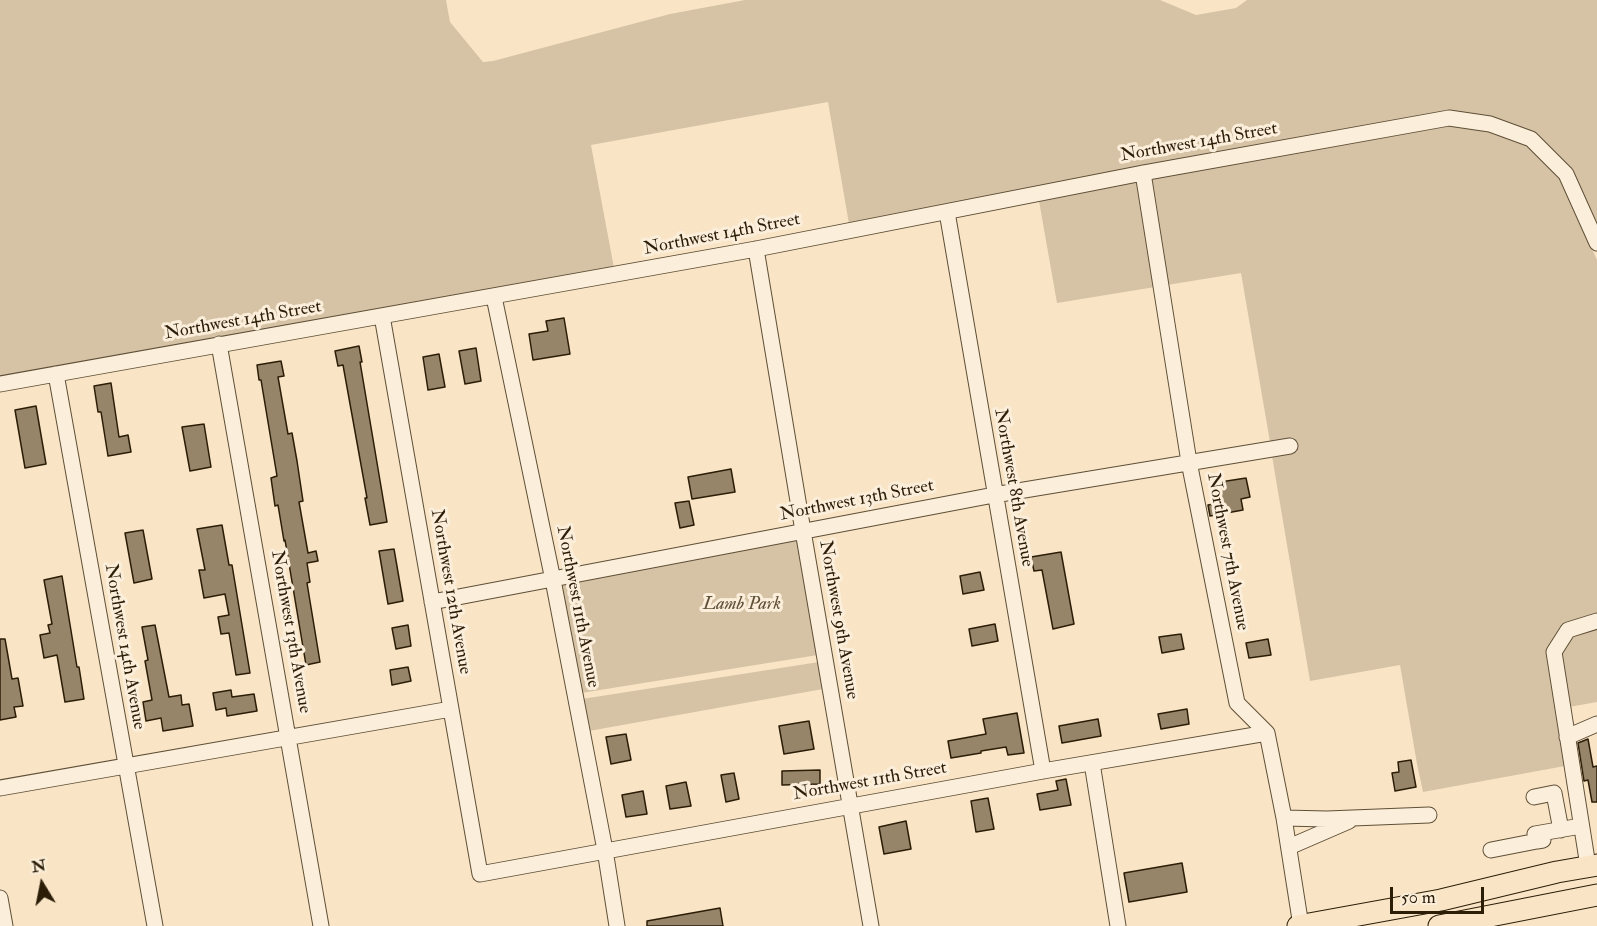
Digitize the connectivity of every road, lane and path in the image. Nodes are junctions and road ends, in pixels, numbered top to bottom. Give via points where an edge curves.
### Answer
1 (1143, 173) junction
2 (947, 212) junction
3 (1597, 243) edge
4 (756, 249) junction
5 (494, 297) junction
6 (382, 316) junction
7 (219, 345) junction
8 (56, 374) junction
9 (0, 384) edge
10 (1290, 446) dead end
11 (1189, 462) junction
12 (994, 495) junction
13 (803, 531) junction
14 (553, 580) junction
15 (432, 602) junction
16 (1597, 621) edge
17 (451, 709) junction
18 (1597, 724) edge
19 (1266, 733) junction
20 (288, 737) junction
21 (1567, 737) junction
22 (1092, 763) junction
23 (125, 766) junction
24 (1042, 771) junction
25 (0, 788) edge
26 (1534, 797) dead end
27 (850, 806) junction
28 (1429, 815) dead end
29 (1284, 818) junction
30 (1356, 818) junction
31 (1581, 826) junction
32 (1549, 836) junction
33 (1289, 848) junction
34 (605, 850) junction
35 (1491, 850) dead end
36 (1592, 865) edge
37 (480, 874) joint
38 (0, 898) edge
39 (1441, 900) junction
40 (1596, 900) edge
41 (5, 926) edge
42 (154, 926) edge
43 (321, 926) edge
44 (617, 926) edge
45 (871, 926) edge
46 (1118, 926) edge
47 (1300, 926) edge
48 (1443, 926) edge

1 - 2 street, Northwest 14th Street
1 - 3 street, Northwest 14th Street via 1449,118 1490,124 1531,139 1566,174
1 - 11 street, Northwest 7th Avenue
2 - 4 street, Northwest 14th Street
2 - 12 street, Northwest 8th Avenue
4 - 5 street, Northwest 14th Street
4 - 13 street, Northwest 9th Avenue
5 - 6 street, Northwest 14th Street
5 - 14 street, Northwest 11th Avenue
6 - 7 street, Northwest 14th Street
6 - 15 street, Northwest 12th Avenue
7 - 8 street, Northwest 14th Street
7 - 20 street, Northwest 13th Avenue
8 - 9 street, Northwest 14th Street
8 - 23 street, Northwest 14th Avenue
10 - 11 street, Northwest 13th Street
11 - 12 street, Northwest 13th Street
11 - 19 street, Northwest 7th Avenue via 1237,703
12 - 13 street, Northwest 13th Street
12 - 24 street, Northwest 8th Avenue
13 - 14 street, Northwest 13th Street
13 - 27 street, Northwest 9th Avenue
14 - 15 street, Northwest 13th Street
14 - 34 street, Northwest 11th Avenue
15 - 17 street, Northwest 12th Avenue
16 - 21 street via 1568,630 1554,652
17 - 20 street
17 - 37 street, Northwest 12th Avenue
18 - 21 street
19 - 22 street, Northwest 11th Street
19 - 29 street
20 - 23 street
20 - 43 street, Northwest 13th Avenue
21 - 31 street
22 - 24 street, Northwest 11th Street
22 - 46 street
23 - 25 street
23 - 42 street, Northwest 14th Avenue
24 - 27 street, Northwest 11th Street
26 - 32 street via 1554,793
27 - 34 street, Northwest 11th Street
27 - 45 street, Northwest 9th Avenue
28 - 30 street
29 - 30 street
29 - 33 street
30 - 33 street
31 - 32 street
31 - 36 street
32 - 35 street
33 - 47 street
34 - 37 street, Northwest 11th Street
34 - 44 street, Northwest 11th Avenue
36 - 39 highway
38 - 41 street
39 - 47 highway
39 - 48 street
40 - 48 highway

